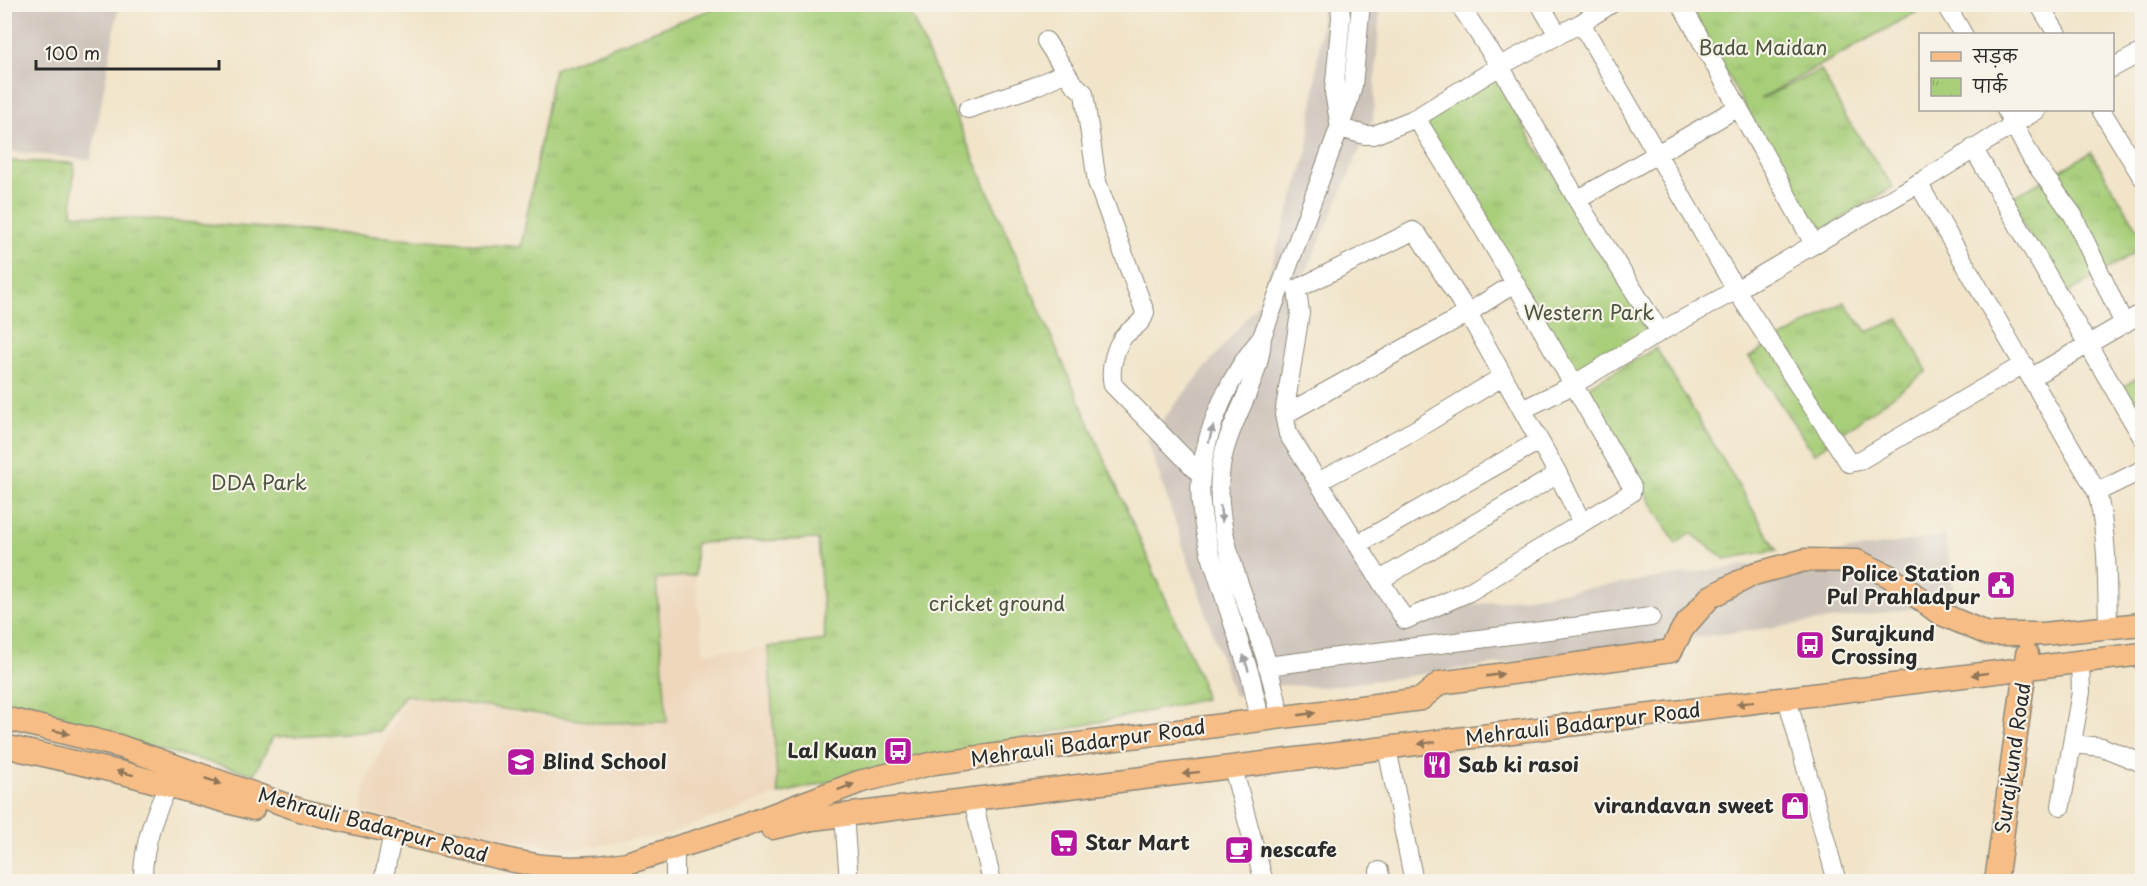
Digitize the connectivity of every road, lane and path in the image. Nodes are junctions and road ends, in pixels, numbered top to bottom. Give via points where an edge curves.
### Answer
1 (1340, 4) edge
2 (1361, 4) edge
3 (1459, 4) edge
4 (1540, 4) edge
5 (1681, 4) edge
6 (1945, 4) edge
7 (2039, 4) edge
8 (1611, 5) edge
9 (1581, 24) junction
10 (1962, 33) edge
11 (2056, 33) edge
12 (1558, 35) junction
13 (1046, 41) dead end
14 (2142, 52) edge
15 (1500, 66) junction
16 (2114, 67) edge
17 (1065, 72) junction
18 (1737, 108) junction
19 (968, 109) dead end
20 (2032, 111) edge
21 (2102, 111) edge
22 (2010, 116) edge
23 (1416, 118) junction
24 (1340, 128) junction
25 (1973, 148) junction
26 (1657, 155) junction
27 (2142, 177) edge
28 (1918, 183) junction
29 (1577, 200) junction
30 (1814, 244) junction
31 (1515, 283) junction
32 (1736, 290) junction
33 (1468, 313) junction
34 (2142, 313) edge
35 (2124, 324) junction
36 (1659, 332) junction
37 (1262, 337) junction
38 (2088, 345) junction
39 (2028, 370) junction
40 (1502, 377) junction
41 (1573, 385) junction
42 (1522, 410) junction
43 (1284, 415) junction
44 (2142, 437) edge
45 (1539, 441) junction
46 (2142, 470) edge
47 (1558, 474) junction
48 (1201, 475) junction
49 (1318, 482) junction
50 (2097, 492) junction
51 (1582, 523) junction
52 (1358, 544) junction
53 (1380, 580) junction
54 (1651, 617) dead end
55 (1405, 620) junction
56 (2142, 624) edge
57 (2108, 628) junction
58 (2036, 634) junction
59 (1405, 649) junction
60 (2142, 654) edge
61 (2080, 662) junction
62 (1267, 666) junction
63 (2032, 668) junction
64 (1787, 698) junction
65 (4, 718) edge
66 (1270, 719) junction
67 (2072, 744) junction
68 (4, 746) edge
69 (1387, 748) junction
70 (2142, 763) edge
71 (1233, 768) junction
72 (174, 777) junction
73 (973, 800) junction
74 (2061, 806) dead end
75 (810, 810) junction
76 (844, 815) junction
77 (392, 838) junction
78 (675, 858) junction
79 (143, 882) edge
80 (383, 882) edge
81 (675, 882) edge
82 (849, 882) edge
83 (992, 882) edge
84 (1264, 882) edge
85 (1414, 882) edge
86 (1837, 882) edge
87 (1996, 882) edge
88 (2011, 882) edge

1 - 24 street via 1334,92
2 - 24 street via 1353,85
3 - 15 street
4 - 12 street
5 - 18 street
6 - 10 street
7 - 11 street
8 - 9 street
9 - 12 street
9 - 26 street
12 - 15 street
13 - 17 street
14 - 16 street
15 - 23 street
15 - 29 street
17 - 19 street
17 - 48 street via 1084,93 1100,191 1146,312 1117,347 1113,385
18 - 26 street
18 - 30 street
20 - 22 street
21 - 27 street
22 - 25 street
22 - 35 street via 2032,159 2073,215
23 - 24 street via 1374,135
23 - 31 street
24 - 37 street
25 - 28 street
25 - 38 street
26 - 29 street
26 - 32 street
28 - 30 street
28 - 39 street
29 - 36 street
30 - 32 street
31 - 33 street
31 - 41 street
32 - 36 street
32 - 39 street via 1849,463
33 - 40 street
33 - 43 street
33 - 43 street via 1413,231 1298,289 1300,313
34 - 35 street
35 - 38 street
36 - 41 street
48 -> 37 street via 1222,403 1237,371
37 -> 62 street via 1257,371 1228,437 1220,489 1224,533 1234,571
38 - 39 street
38 - 44 street
39 - 50 street
40 - 42 street
40 - 49 street
41 - 42 street
41 - 51 street via 1633,490
42 - 45 street
43 - 49 street via 1288,434
45 - 47 street
45 - 52 street
46 - 50 street
47 - 51 street
47 - 53 street
66 -> 48 street via 1251,678 1205,534
49 - 52 street
50 - 57 street via 2106,564
51 - 55 street via 1463,595
52 - 53 street
53 - 55 street
54 - 59 street
55 - 59 street
56 - 57 main road, Mehrauli Badarpur Road
57 - 58 main road, Mehrauli Badarpur Road
58 - 63 main road, Surajkund Road
66 -> 58 main road, Mehrauli Badarpur Road via 1422,699 1440,683 1671,651 1683,628 1710,597 1754,574 1805,561 1857,561 1889,576 1939,613 1988,634
59 - 62 street
60 - 61 main road, Mehrauli Badarpur Road
61 - 63 main road, Mehrauli Badarpur Road
61 - 67 street via 2081,692
62 - 66 street
63 -> 64 main road, Mehrauli Badarpur Road
63 - 87 main road, Surajkund Road
63 - 88 main road, Surajkund Road
64 -> 69 main road, Mehrauli Badarpur Road
64 - 86 street
65 -> 72 main road, Mehrauli Badarpur Road via 119,746
75 -> 66 main road, Mehrauli Badarpur Road via 859,782 934,763
67 - 70 street via 2102,747
67 - 74 street
72 -> 68 main road, Mehrauli Badarpur Road via 116,771
69 - 71 main road, Mehrauli Badarpur Road
69 - 85 street
71 -> 73 main road, Mehrauli Badarpur Road
71 - 84 street
72 - 77 main road, Mehrauli Badarpur Road
72 - 79 street via 159,805 142,864
73 - 76 main road, Mehrauli Badarpur Road
73 - 83 street
75 - 76 main road, Mehrauli Badarpur Road
75 - 77 main road, Mehrauli Badarpur Road via 627,863 598,867 542,866
75 - 78 main road, Mehrauli Badarpur Road via 784,824
76 - 82 street
77 - 78 main road, Mehrauli Badarpur Road via 523,873 566,878 604,878
77 - 80 street
78 - 81 street

